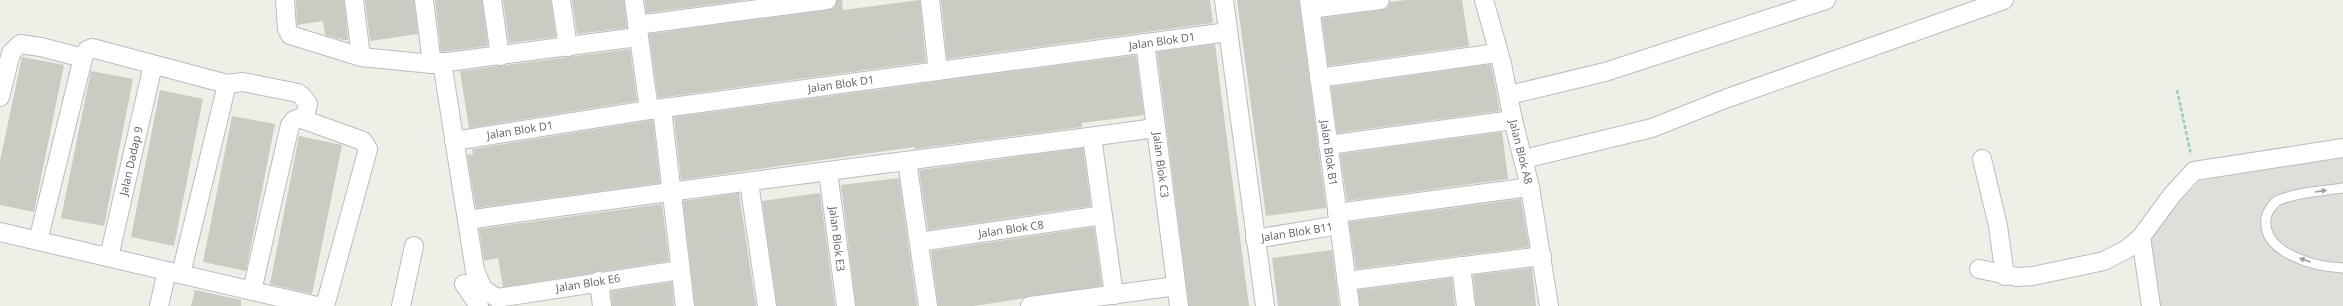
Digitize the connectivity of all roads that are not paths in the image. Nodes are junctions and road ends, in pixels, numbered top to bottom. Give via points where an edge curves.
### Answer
1 (285, 0) edge
2 (354, 0) edge
3 (424, 0) edge
4 (492, 0) edge
5 (561, 0) edge
6 (634, 0) edge
7 (827, 0) edge
8 (930, 0) edge
9 (1224, 0) edge
10 (1380, 0) edge
11 (1484, 0) edge
12 (1826, 0) edge
13 (2004, 0) edge
14 (1309, 5) edge
15 (1961, 7) edge
16 (638, 31) junction
17 (1228, 32) junction
18 (1145, 43) junction
19 (568, 47) junction
20 (1497, 53) junction
21 (361, 56) junction
22 (500, 56) junction
23 (83, 58) junction
24 (437, 63) junction
25 (153, 65) junction
26 (938, 71) junction
27 (1319, 78) junction
28 (227, 84) junction
29 (1509, 95) junction
30 (0, 97) edge
31 (656, 109) junction
32 (304, 120) junction
33 (1512, 120) junction
34 (1156, 128) junction
35 (1092, 137) junction
36 (454, 141) junction
37 (1328, 145) junction
38 (2343, 148) edge
39 (1524, 159) junction
40 (1982, 159) dead end
41 (908, 161) junction
42 (828, 172) junction
43 (749, 182) junction
44 (1530, 187) junction
45 (2343, 188) edge
46 (671, 191) junction
47 (1103, 215) junction
48 (1338, 219) junction
49 (467, 220) junction
50 (0, 232) edge
51 (2141, 237) junction
52 (1256, 239) junction
53 (38, 241) junction
54 (919, 242) junction
55 (414, 246) dead end
56 (1542, 256) junction
57 (109, 257) junction
58 (1461, 266) junction
59 (2343, 268) edge
60 (1979, 269) dead end
61 (680, 270) junction
62 (174, 273) junction
63 (2005, 276) junction
64 (599, 281) junction
65 (1346, 281) junction
66 (464, 284) dead end
67 (1176, 286) junction
68 (252, 291) junction
69 (1114, 295) junction
70 (1095, 302) edge
71 (159, 306) edge
72 (317, 306) edge
73 (325, 306) edge
74 (401, 306) edge
75 (479, 306) edge
76 (602, 306) edge
77 (685, 306) edge
78 (767, 306) edge
79 (846, 306) edge
80 (928, 306) edge
81 (1030, 306) edge
82 (1179, 306) edge
83 (1265, 306) edge
84 (1350, 306) edge
85 (1466, 306) edge
86 (1549, 306) edge
87 (2151, 306) edge

1 - 21 street via 287,29 290,35
2 - 21 street
3 - 24 street
4 - 22 street
5 - 19 street
6 - 16 street
7 - 16 street
8 - 26 street
9 - 17 street
10 - 14 street
11 - 20 street, Jalan Blok A8
12 - 29 street via 1605,72
13 - 15 street
14 - 27 street, Jalan Blok B1
15 - 39 street via 1652,128
16 - 19 street
16 - 31 street
17 - 18 street, Jalan Blok D1
17 - 52 street
18 - 26 street, Jalan Blok D1
18 - 34 street, Jalan Blok C3
19 - 22 street
20 - 27 street
20 - 29 street, Jalan Blok A8
21 - 24 street
22 - 24 street
23 - 25 street via 87,50 92,48
23 - 30 street via 41,46 20,44 12,53
23 - 53 street
24 - 36 street
25 - 28 street
25 - 57 street, Jalan Dadap 9
26 - 31 street, Jalan Blok D1
27 - 37 street, Jalan Blok B1
28 - 32 street via 243,82 298,93 308,104
28 - 62 street
29 - 33 street, Jalan Blok A8
31 - 36 street, Jalan Blok D1
31 - 46 street
32 - 68 street via 294,120 290,125
32 - 73 street via 364,141 368,149
33 - 37 street
33 - 39 street, Jalan Blok A8
34 - 35 street
34 - 67 street, Jalan Blok C3
35 - 41 street
35 - 47 street
36 - 49 street
37 - 48 street, Jalan Blok B1
38 - 51 street via 2194,171
39 - 44 street, Jalan Blok A8
40 - 63 street via 1998,226
41 - 42 street
41 - 54 street
42 - 43 street
42 - 79 street, Jalan Blok E3
43 - 46 street
43 - 78 street
44 - 48 street, Jalan Blok B11
44 - 56 street, Jalan Blok A8
59 -> 45 lane via 2328,268 2280,249 2267,233 2265,224 2266,214 2278,200
46 - 49 street
46 - 61 street
47 - 54 street, Jalan Blok C8
47 - 69 street
48 - 52 street, Jalan Blok B11
48 - 65 street, Jalan Blok B1
49 - 64 street, Jalan Blok E6 via 479,283 489,294 497,298
50 - 53 street
51 - 63 street via 2127,249 2104,260 2033,276
51 - 87 street
52 - 83 street
53 - 57 street
54 - 80 street
55 - 74 street
56 - 58 street
56 - 86 street, Jalan Blok A8
57 - 62 street
58 - 65 street
58 - 85 street
60 - 63 street
61 - 64 street, Jalan Blok E6
61 - 77 street
62 - 68 street
62 - 71 street
64 - 76 street
65 - 84 street, Jalan Blok B1
66 - 75 street
67 - 69 street
67 - 82 street, Jalan Blok C3
68 - 72 street
69 - 70 street
70 - 81 street

